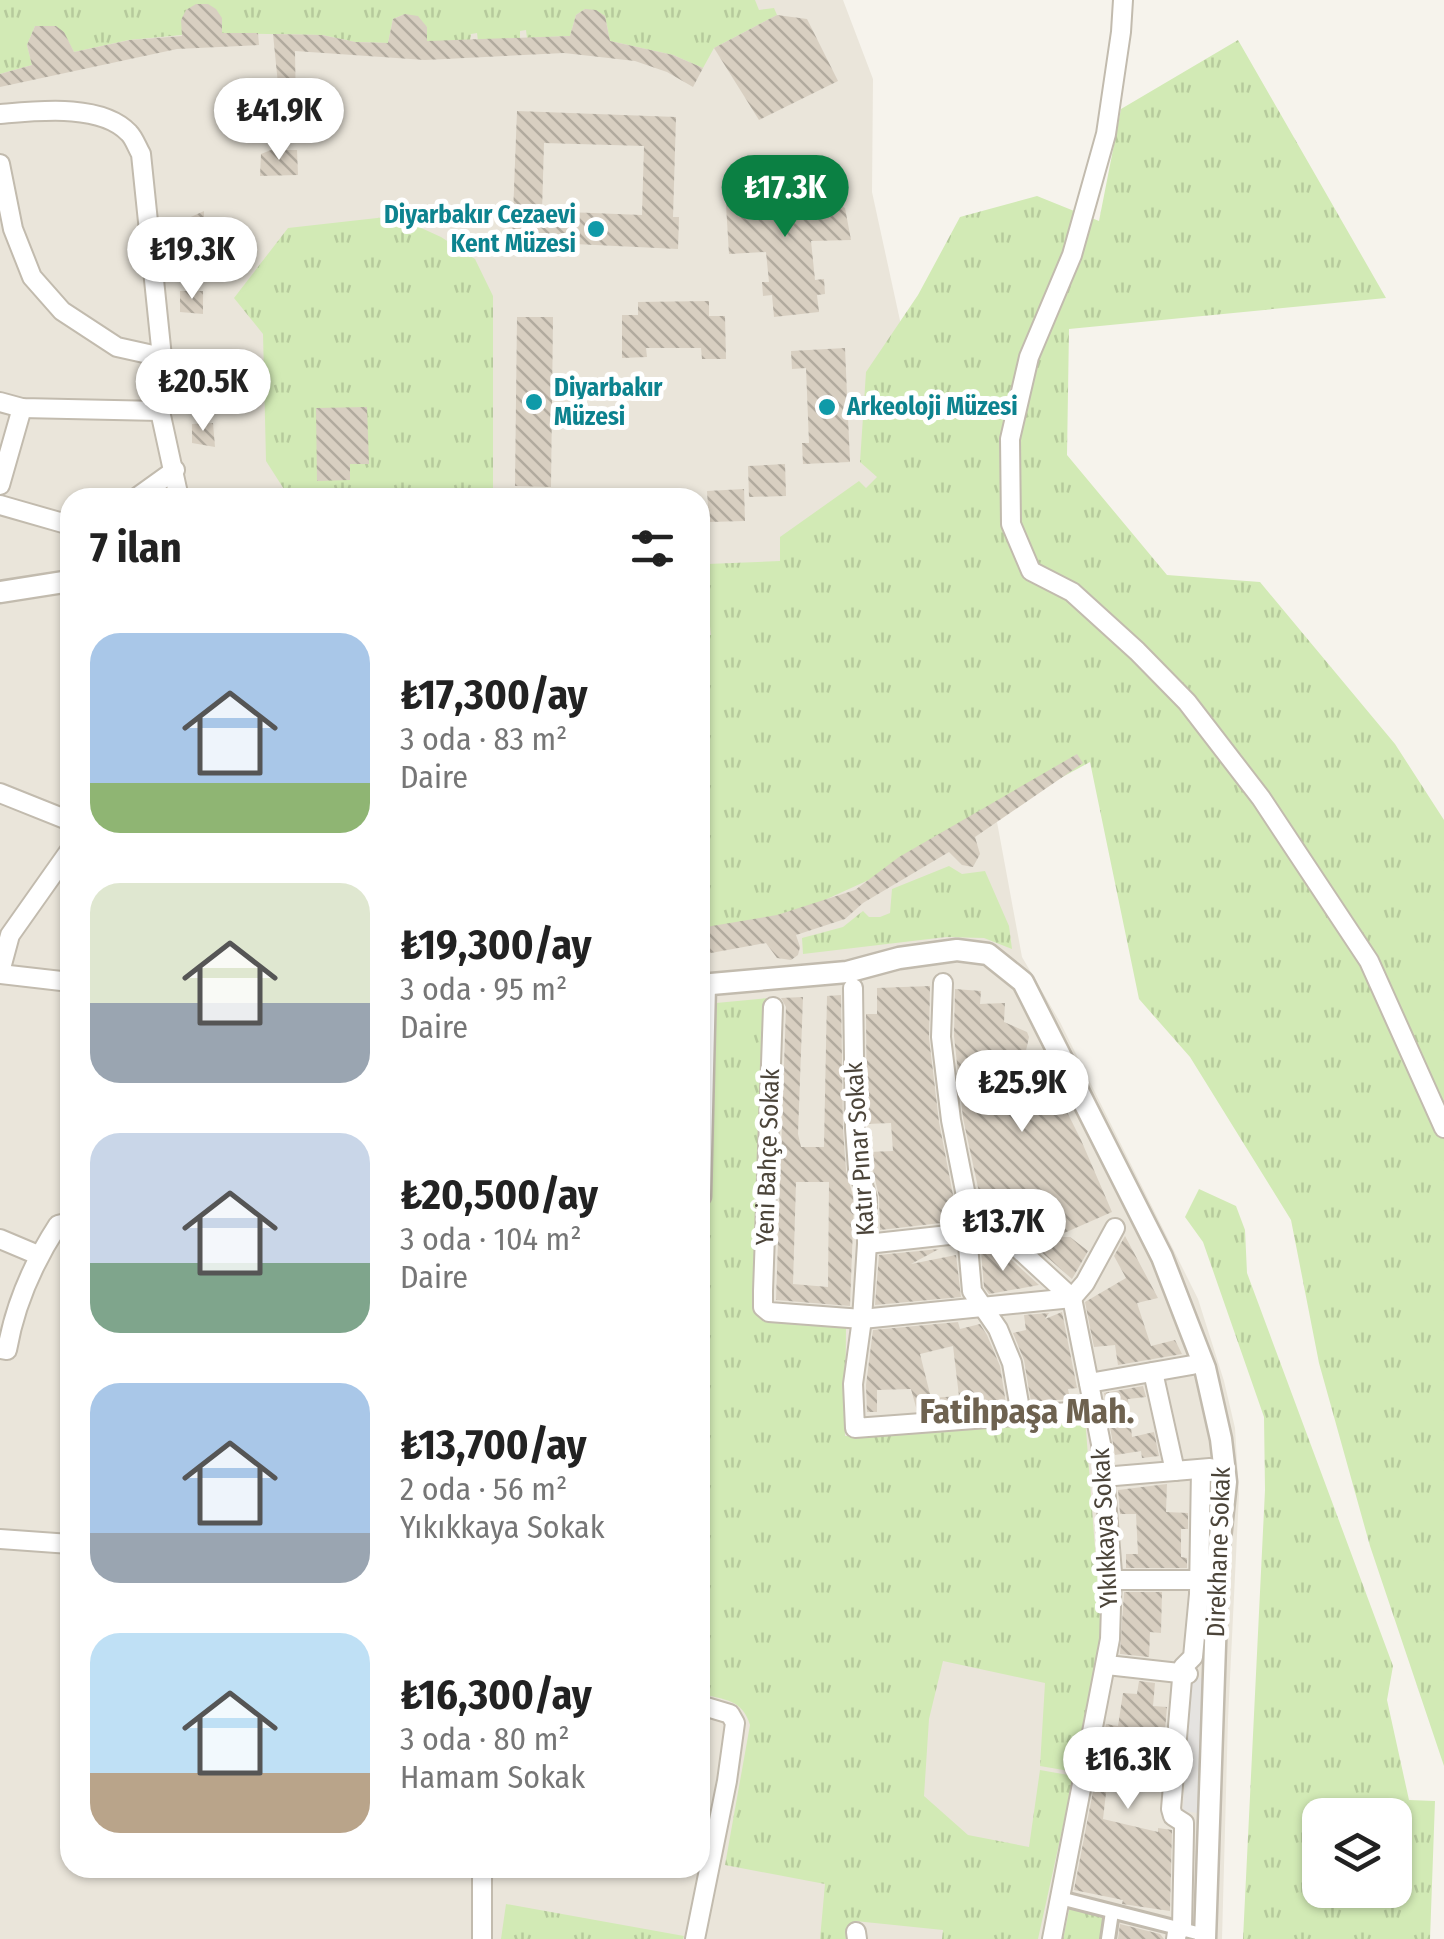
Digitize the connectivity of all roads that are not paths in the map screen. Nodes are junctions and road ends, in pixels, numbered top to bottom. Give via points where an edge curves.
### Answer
1 (1123, 0) edge
2 (0, 114) edge
3 (0, 164) edge
4 (162, 357) junction
5 (0, 402) edge
6 (22, 408) junction
7 (160, 411) junction
8 (175, 470) junction
9 (0, 485) edge
10 (150, 488) edge
11 (178, 488) edge
12 (0, 505) edge
13 (60, 522) edge
14 (60, 583) edge
15 (0, 592) edge
16 (0, 793) edge
17 (60, 817) edge
18 (60, 876) edge
19 (0, 973) edge
20 (60, 981) edge
21 (943, 983) dead end
22 (710, 984) edge
23 (853, 988) dead end
24 (773, 1007) dead end
25 (1444, 1128) edge
26 (974, 1208) junction
27 (60, 1228) edge
28 (997, 1228) junction
29 (1115, 1228) dead end
30 (967, 1234) junction
31 (0, 1239) edge
32 (867, 1244) junction
33 (38, 1255) junction
34 (1072, 1298) junction
35 (984, 1309) junction
36 (862, 1319) junction
37 (0, 1348) edge
38 (1192, 1365) dead end
39 (1152, 1372) junction
40 (1089, 1382) junction
41 (1094, 1410) junction
42 (1021, 1416) junction
43 (1174, 1472) junction
44 (1103, 1477) junction
45 (0, 1539) edge
46 (60, 1543) edge
47 (1112, 1580) junction
48 (1203, 1581) junction
49 (1107, 1665) junction
50 (1185, 1673) junction
51 (710, 1708) edge
52 (710, 1867) edge
53 (482, 1878) edge
54 (708, 1878) edge
55 (1060, 1898) junction
56 (1112, 1912) junction
57 (1179, 1933) edge
58 (1205, 1937) edge
59 (482, 1939) edge
60 (695, 1939) edge
61 (1052, 1939) edge
62 (1108, 1939) edge

1 - 25 street via 1106,134 1072,255 1028,357 1010,439 1011,524 1031,571 1072,592 1137,651 1187,702 1261,798 1369,961
2 - 4 street via 54,109 102,117 129,132 140,154
3 - 4 street via 13,229 32,277 62,311 116,347
4 - 7 street
5 - 6 street
6 - 7 street
6 - 9 street
7 - 8 street
8 - 10 street
8 - 11 street
12 - 13 street
14 - 15 street
16 - 17 street
18 - 19 street via 10,935
19 - 20 street
21 - 26 street via 941,1037 951,1120
22 - 58 street, Direkhane Sokak via 847,972 957,950 988,954 1023,982 1162,1257 1205,1368 1221,1439 1226,1482
23 - 32 street, Katır Pınar Sokak via 854,1128
24 - 36 street, Yeni Bahçe Sokak via 763,1308
26 - 28 street
26 - 30 street
27 - 33 street
28 - 30 street
28 - 34 street
29 - 34 street
30 - 32 street
30 - 35 street via 972,1291
31 - 33 street
32 - 36 street, Katır Pınar Sokak
33 - 37 street via 14,1310 7,1350
34 - 35 street
34 - 40 street, Yıkıkkaya Sokak
35 - 36 street
35 - 42 street via 1012,1363
36 - 42 street, Katır Pınar Sokak via 852,1384 854,1428
38 - 39 street
39 - 40 street
39 - 43 street
40 - 41 street, Yıkıkkaya Sokak
41 - 42 street
41 - 44 street, Yıkıkkaya Sokak
43 - 44 street
43 - 48 street via 1205,1469
44 - 47 street, Yıkıkkaya Sokak
45 - 46 street
47 - 48 street
47 - 49 street, Yıkıkkaya Sokak
48 - 50 street
49 - 50 street
49 - 55 street, Yıkıkkaya Sokak
50 - 57 street via 1171,1808 1184,1823
51 - 52 street via 730,1714 735,1723
53 - 59 street
54 - 60 street
55 - 56 street
55 - 61 street, Yıkıkkaya Sokak
56 - 57 street
56 - 62 street
57 - 58 street

